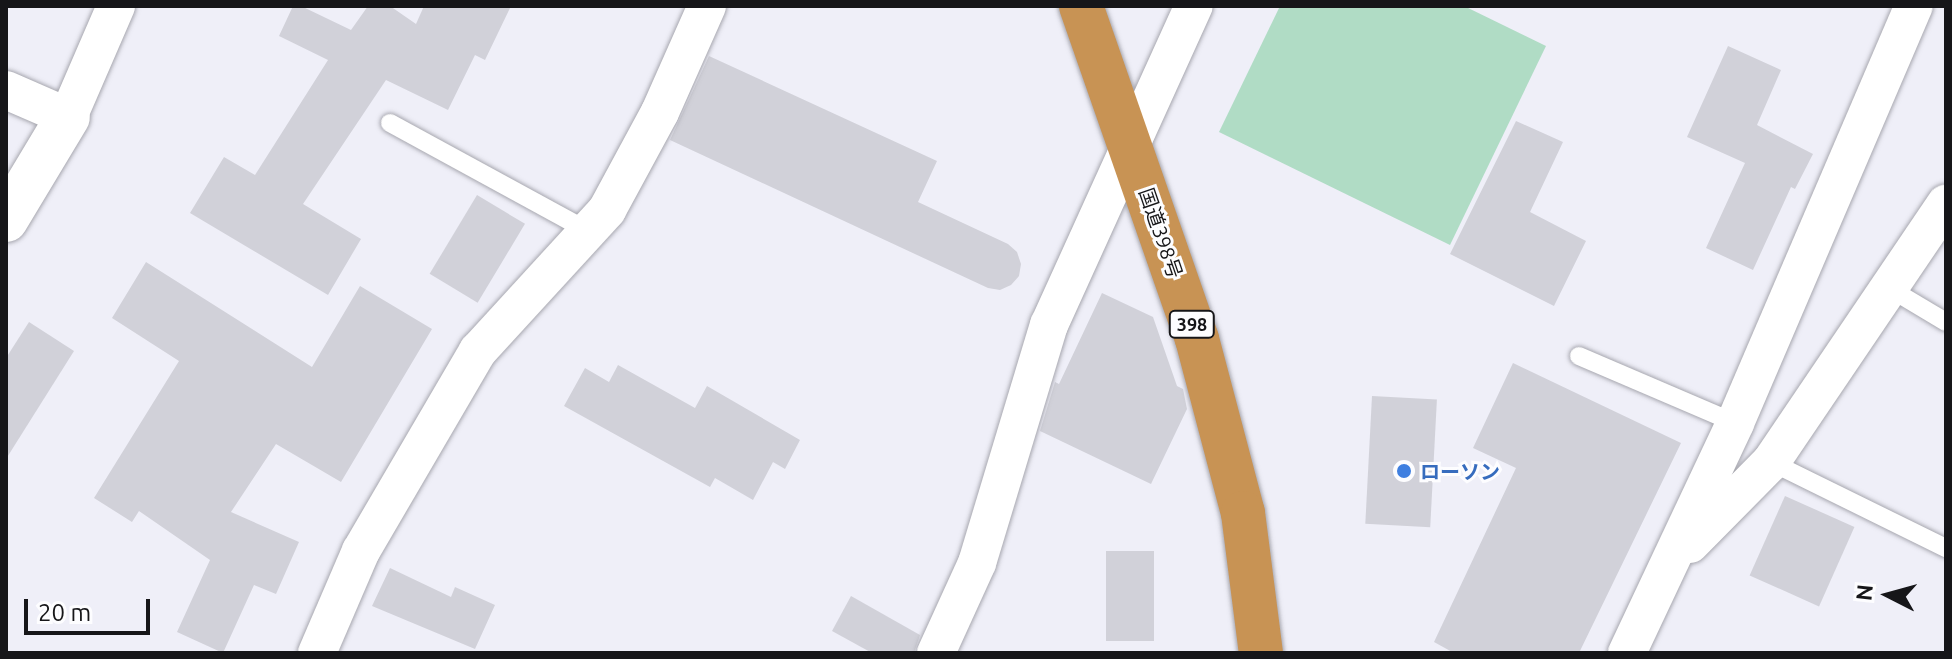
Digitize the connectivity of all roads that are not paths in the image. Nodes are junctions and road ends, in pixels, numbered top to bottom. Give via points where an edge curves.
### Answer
1 (116, 6) edge
2 (707, 6) edge
3 (1081, 6) edge
4 (1194, 6) edge
5 (1914, 6) edge
6 (6, 90) edge
7 (68, 117) junction
8 (390, 123) dead end
9 (1132, 146) junction
10 (1946, 204) edge
11 (6, 220) edge
12 (588, 231) junction
13 (1889, 288) junction
14 (1946, 322) edge
15 (1579, 356) dead end
16 (1735, 423) junction
17 (1771, 462) junction
18 (1946, 548) edge
19 (1671, 563) junction
20 (317, 653) edge
21 (936, 653) edge
22 (1261, 653) edge
23 (1627, 653) edge

1 - 7 street
2 - 12 street via 660,112 607,210
3 - 9 highway, 国道398号 / 398
4 - 9 street
5 - 16 street
6 - 7 street
7 - 11 street
8 - 12 lane
9 - 21 street via 1049,325 977,563
9 - 22 highway, 国道398号 / 398 via 1197,339 1243,513
10 - 13 street
12 - 20 street via 478,351 361,551
13 - 14 lane
13 - 17 street
15 - 16 lane
16 - 19 street
17 - 18 lane
17 - 19 street
19 - 23 street

